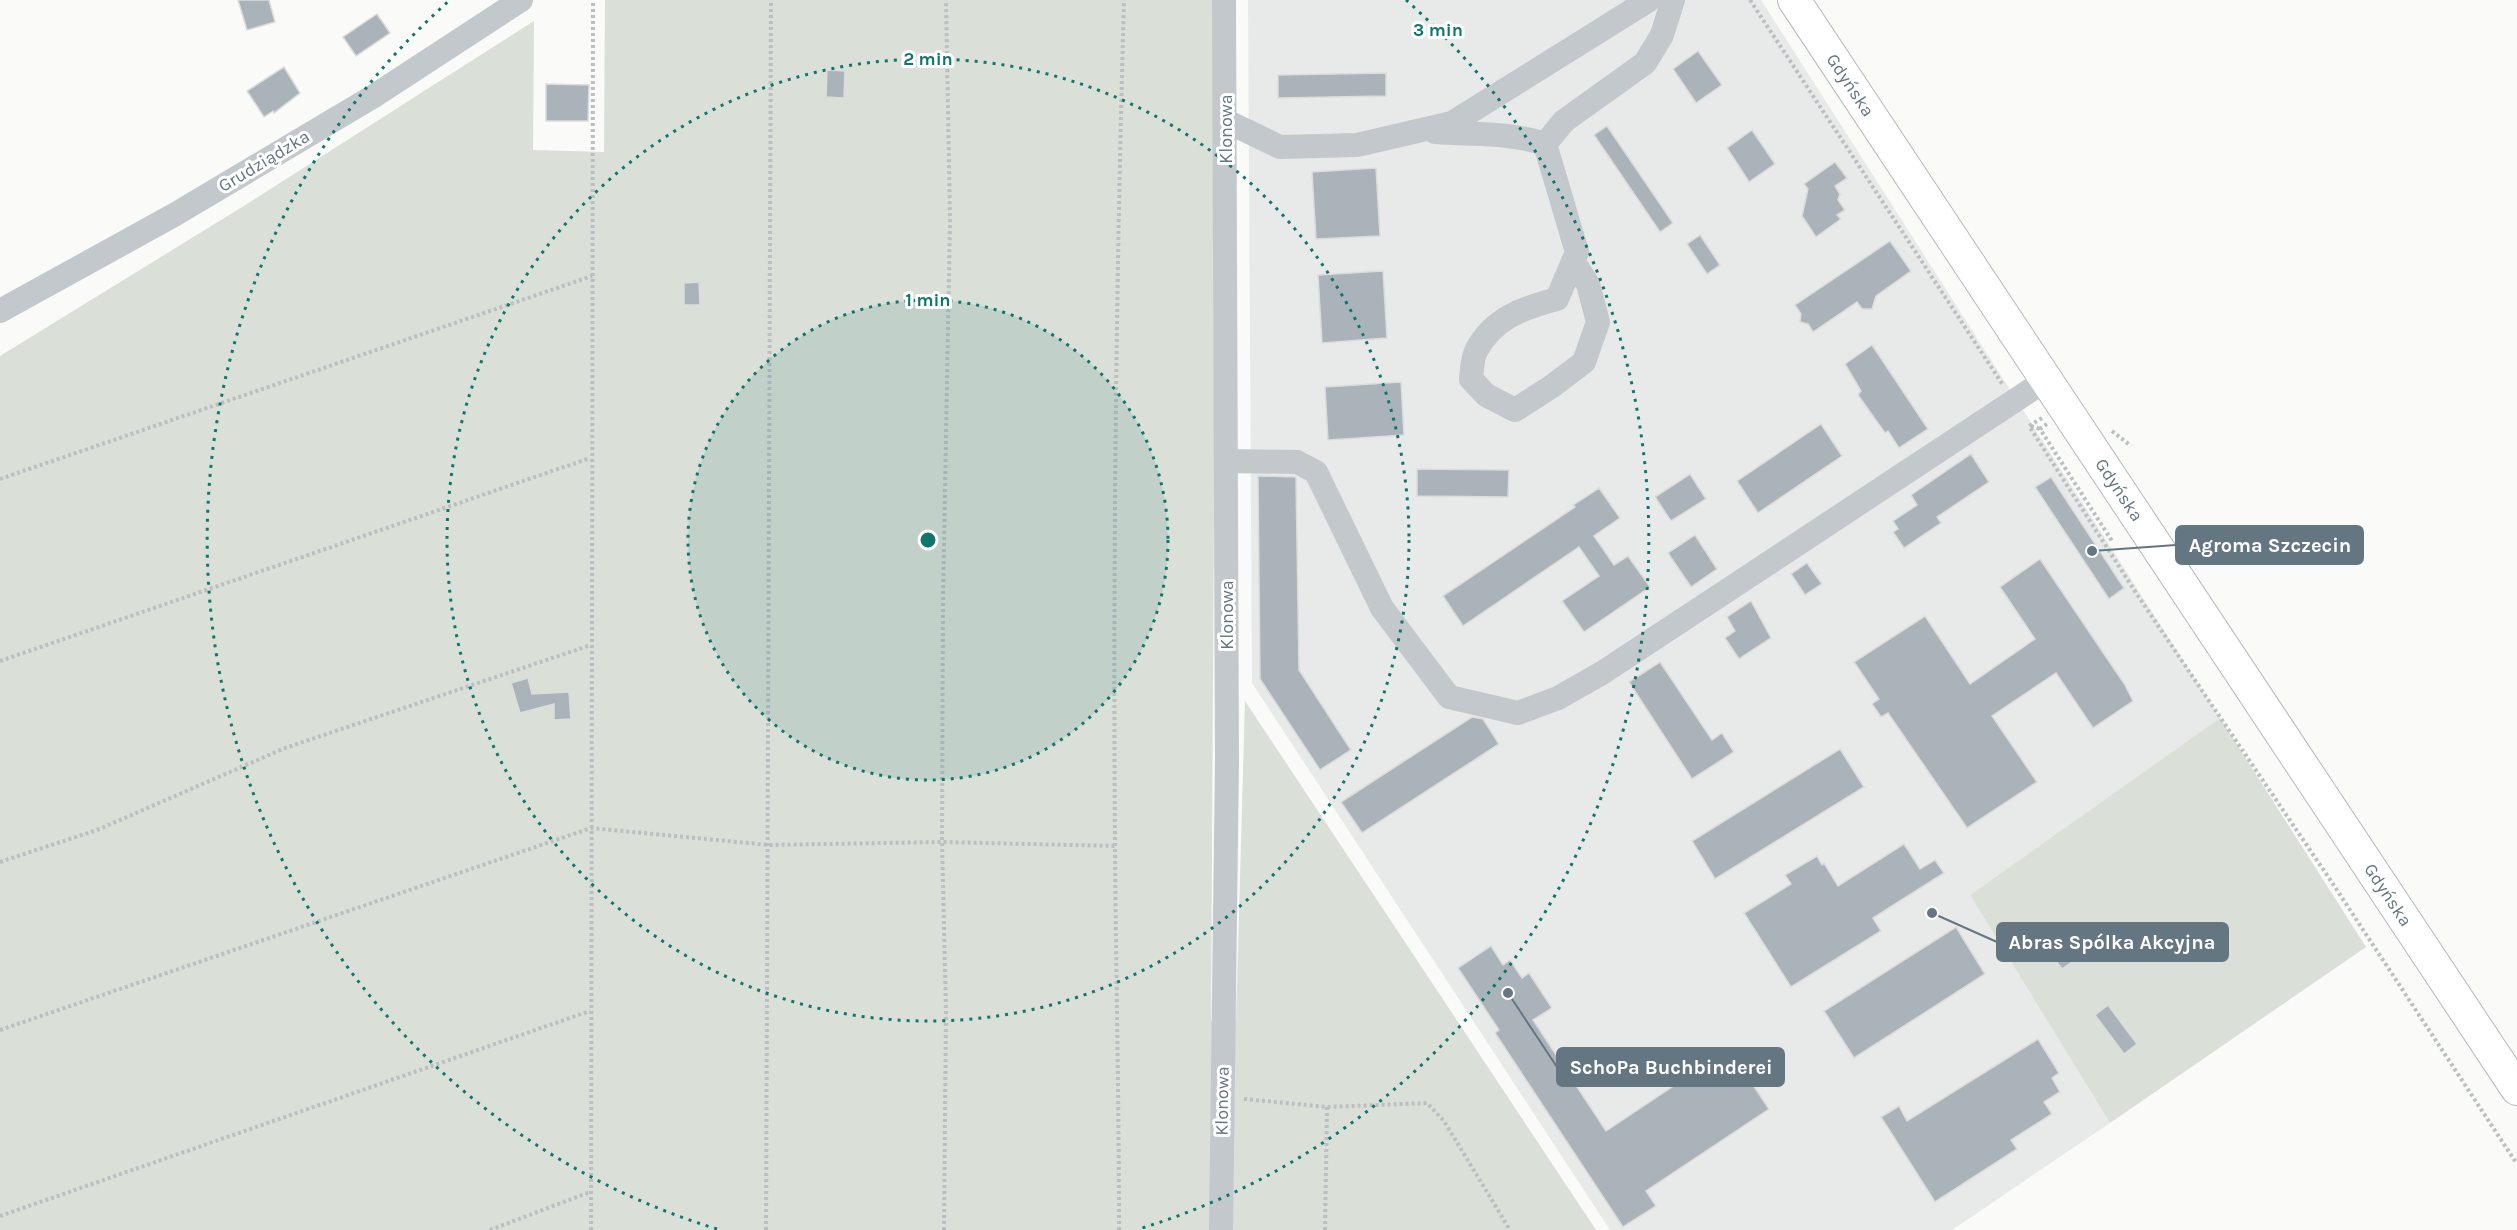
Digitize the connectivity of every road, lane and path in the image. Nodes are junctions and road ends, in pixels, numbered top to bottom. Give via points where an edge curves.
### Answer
1 (520, 0) edge
2 (593, 0) edge
3 (771, 0) edge
4 (946, 0) edge
5 (1124, 0) edge
6 (1224, 0) edge
7 (1649, 0) edge
8 (1673, 0) edge
9 (1750, 0) edge
10 (1794, 0) edge
11 (1226, 121) junction
12 (1416, 131) junction
13 (1545, 144) junction
14 (1573, 261) junction
15 (592, 276) junction
16 (0, 311) edge
17 (2054, 393) junction
18 (2015, 402) junction
19 (2030, 426) junction
20 (2040, 429) dead end
21 (590, 458) junction
22 (1227, 461) junction
23 (0, 479) edge
24 (591, 645) junction
25 (0, 661) edge
26 (591, 828) junction
27 (942, 842) junction
28 (769, 845) junction
29 (1115, 846) junction
30 (0, 862) edge
31 (590, 1011) junction
32 (0, 1030) edge
33 (2517, 1089) edge
34 (1222, 1097) junction
35 (1327, 1107) junction
36 (2517, 1164) edge
37 (591, 1192) junction
38 (0, 1216) edge
39 (490, 1230) edge
40 (591, 1230) edge
41 (766, 1230) edge
42 (944, 1230) edge
43 (1119, 1230) edge
44 (1221, 1230) edge
45 (1325, 1230) edge
46 (1510, 1230) edge

1 - 16 street, Grudziądzka via 374,96 174,215
2 - 15 path
3 - 28 path
4 - 27 path via 950,220
5 - 29 path
6 - 11 street, Klonowa
7 - 12 street via 1452,123
8 - 13 street via 1662,35 1645,63 1564,121
9 - 18 path
10 - 17 main road, Gdyńska
11 - 12 street via 1280,147 1357,145
11 - 22 street, Klonowa
12 - 13 street
13 - 14 street via 1576,252
14 - 14 street via 1588,284 1598,322 1584,362 1515,410 1486,395 1471,379 1475,352 1494,326 1523,308 1557,299
15 - 21 path
15 - 23 path
17 - 18 street
17 - 19 path
17 - 33 main road, Gdyńska
18 - 19 path
18 - 22 street via 1602,673 1558,698 1518,713 1449,697 1382,608 1316,472 1297,462
19 - 20 path
19 - 36 path via 2138,596
21 - 24 path
21 - 25 path
22 - 34 street, Klonowa
24 - 26 path
24 - 30 path via 285,748 97,830
26 - 28 path
26 - 31 path
26 - 32 path
27 - 28 path
27 - 29 path
27 - 42 path via 946,1011
28 - 41 path
29 - 43 path
31 - 37 path
31 - 38 path
34 - 35 path
34 - 44 street, Klonowa
35 - 45 path
35 - 46 path via 1427,1103 1444,1121
37 - 39 path
37 - 40 path

